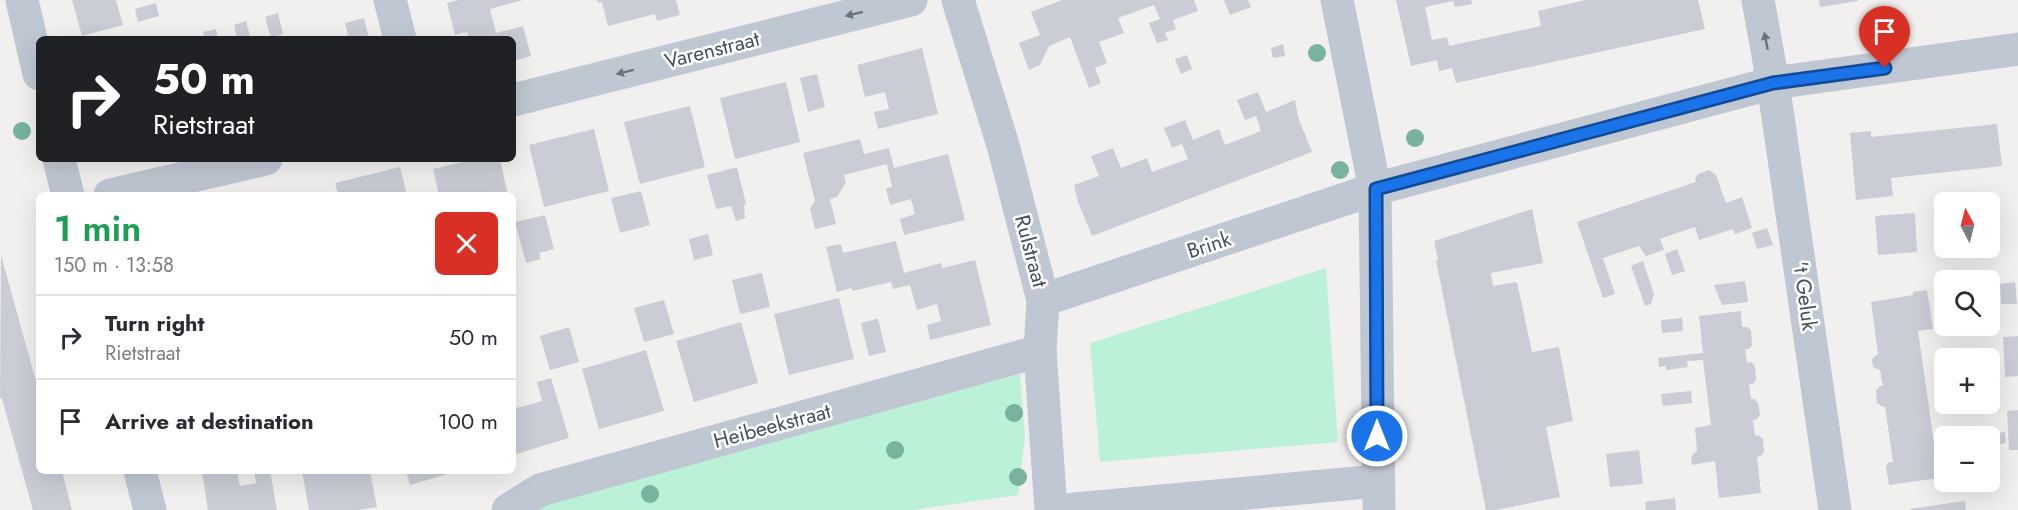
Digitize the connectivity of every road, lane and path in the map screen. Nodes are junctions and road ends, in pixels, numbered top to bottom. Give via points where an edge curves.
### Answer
1 (22, 0) edge
2 (390, 0) edge
3 (911, 0) edge
4 (958, 0) edge
5 (1337, 0) edge
6 (1758, 0) edge
7 (399, 36) edge
8 (2018, 49) edge
9 (36, 61) edge
10 (1773, 83) junction
11 (516, 99) edge
12 (60, 162) edge
13 (253, 162) edge
14 (1376, 189) junction
15 (67, 192) edge
16 (123, 192) edge
17 (1043, 300) junction
18 (1040, 351) junction
19 (141, 474) edge
20 (1378, 495) edge
21 (150, 510) edge
22 (508, 510) edge
23 (1051, 510) edge
24 (1064, 510) edge
25 (1835, 510) edge

1 - 9 street
2 - 7 street
3 -> 11 street, Varenstraat
4 - 17 street, Rulstraat via 1003,145
5 - 14 street
10 -> 6 street, 't Geluk
8 - 10 street, Brink
10 - 14 street, Brink
10 - 25 street, 't Geluk
12 - 15 street
13 - 16 street
14 - 17 street, Brink
14 - 20 street
17 - 18 street, Rulstraat
18 - 22 street, Heibeekstraat via 540,490
18 - 23 street, Rulstraat
19 - 21 street
20 - 24 street

